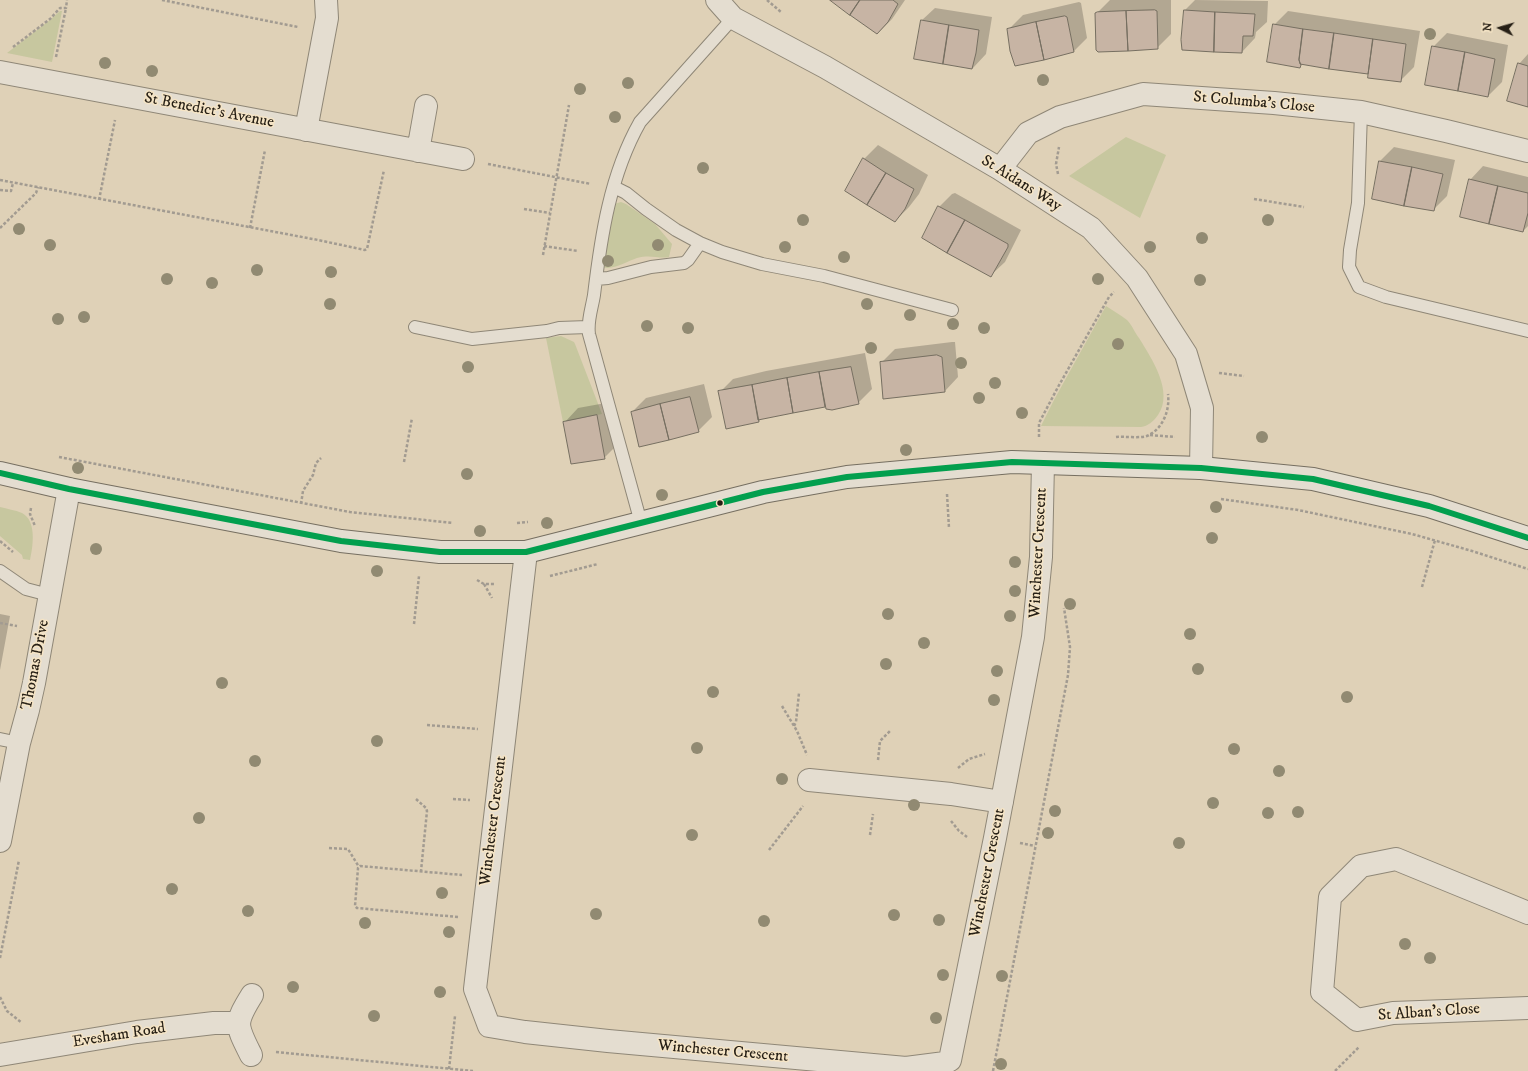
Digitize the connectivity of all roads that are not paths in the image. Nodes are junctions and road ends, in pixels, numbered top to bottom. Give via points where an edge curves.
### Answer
1 (326, 0) edge
2 (717, 0) edge
3 (733, 18) junction
4 (0, 72) edge
5 (426, 106) dead end
6 (1361, 112) junction
7 (306, 130) junction
8 (418, 151) junction
9 (1528, 151) edge
10 (473, 161) road end
11 (1000, 169) junction
12 (614, 189) junction
13 (700, 243) junction
14 (596, 279) junction
15 (952, 310) dead end
16 (415, 327) dead end
17 (588, 327) junction
18 (1528, 331) edge
19 (1043, 463) junction
20 (1201, 468) junction
21 (0, 473) edge
22 (69, 488) junction
23 (641, 523) junction
24 (1528, 538) edge
25 (526, 552) junction
26 (0, 571) edge
27 (49, 595) junction
28 (10, 741) edge
29 (809, 780) road end
30 (1002, 802) junction
31 (0, 841) edge
32 (1528, 913) edge
33 (252, 995) dead end
34 (1528, 1008) edge
35 (239, 1023) junction
36 (0, 1055) edge
37 (251, 1055) dead end

1 - 7 street via 327,18
2 - 3 street, St Aidans Way
3 - 11 street, St Aidans Way via 825,67
3 - 12 lane via 640,122 624,155
4 - 7 street, St Benedict's Avenue
5 - 8 street
6 - 9 street, St Columba's Close
6 - 11 street, St Columba's Close via 1143,94 1060,117 1028,133
6 - 18 lane via 1358,203 1349,267 1359,287 1386,297
7 - 8 street, St Benedict's Avenue
8 - 10 street, St Benedict's Avenue
11 - 20 street, St Aidans Way via 1091,228 1137,278 1186,354 1202,408
12 - 13 lane via 626,193 663,222
12 - 14 lane via 608,207
13 - 14 lane via 684,263
13 - 15 lane via 759,263 817,274
14 - 17 lane
16 - 17 lane via 476,339 559,328
17 - 23 lane
19 - 20 street
19 - 23 street via 1012,462 847,477 763,492
19 - 30 street, Winchester Crescent via 1042,557 1036,620
20 - 24 street via 1313,479 1428,506
21 - 22 street
22 - 25 street via 341,541 440,552
22 - 27 street, Thomas Drive
23 - 25 street
25 - 30 street, Winchester Crescent via 475,989 489,1026 608,1041 901,1068 945,1063 950,1060
26 - 27 lane via 26,589
27 - 28 street, Thomas Drive via 28,710
28 - 31 street, Thomas Drive
29 - 30 street via 951,794
32 - 34 street, St Alban's Close via 1396,859 1361,866 1330,897 1322,992 1357,1020 1393,1013
33 - 35 street
35 - 36 street, Evesham Road via 214,1023 137,1032
35 - 37 street

